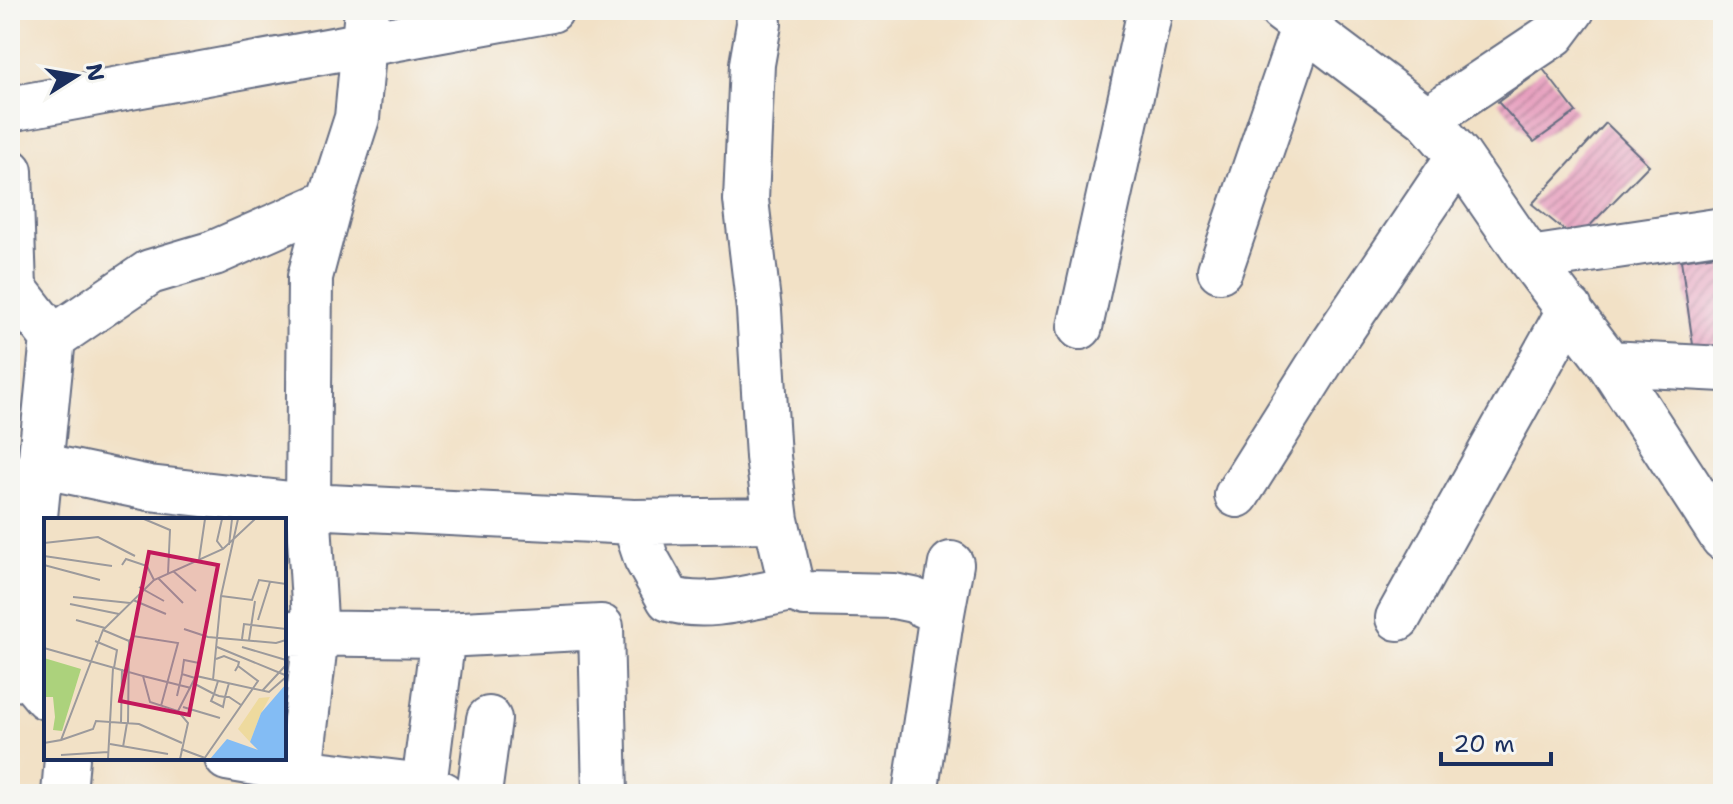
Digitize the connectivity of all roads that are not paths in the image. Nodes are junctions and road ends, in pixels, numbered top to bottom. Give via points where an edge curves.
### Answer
1 (551, 10) edge
2 (758, 10) edge
3 (1150, 10) edge
4 (1572, 10) edge
5 (1299, 15) edge
6 (366, 26) edge
7 (10, 109) edge
8 (1427, 119) junction
9 (1459, 156) junction
10 (10, 171) edge
11 (330, 202) junction
12 (1723, 230) edge
13 (1530, 259) junction
14 (1220, 270) dead end
15 (12, 288) edge
16 (1570, 309) junction
17 (1080, 327) dead end
18 (53, 338) junction
19 (1609, 363) junction
20 (1723, 369) edge
21 (39, 465) junction
22 (1237, 495) dead end
23 (308, 506) junction
24 (776, 520) junction
25 (634, 522) junction
26 (1723, 538) edge
27 (951, 564) dead end
28 (792, 589) junction
29 (942, 613) junction
30 (1398, 618) dead end
31 (300, 634) edge
32 (443, 635) junction
33 (25, 681) edge
34 (489, 719) dead end
35 (67, 760) edge
36 (238, 760) edge
37 (300, 771) junction
38 (358, 786) edge
39 (433, 790) edge
40 (64, 794) edge
41 (479, 794) edge
42 (605, 794) edge
43 (915, 794) edge

1 - 6 street
2 - 24 street via 746,200
3 - 17 street
4 - 8 street via 1543,43
5 - 8 street
5 - 14 street
6 - 7 street
6 - 11 street via 357,118
8 - 9 street
9 - 13 street
9 - 22 street
10 - 15 street
11 - 18 street via 214,253 150,272
11 - 23 street via 310,277
12 - 13 street
13 - 16 street
15 - 18 street
16 - 19 street
16 - 30 street
18 - 21 street
19 - 20 street
19 - 26 street
21 - 23 street via 149,488
21 - 33 street
23 - 25 street
23 - 31 street
24 - 25 street
24 - 28 street
25 - 28 street via 669,599 704,604
27 - 29 street
28 - 29 street via 805,594 894,596
29 - 43 street
31 - 32 street
31 - 37 street
32 - 39 street
32 - 42 street via 601,627
34 - 41 street
35 - 40 street
36 - 37 street
37 - 38 street
38 - 39 street

